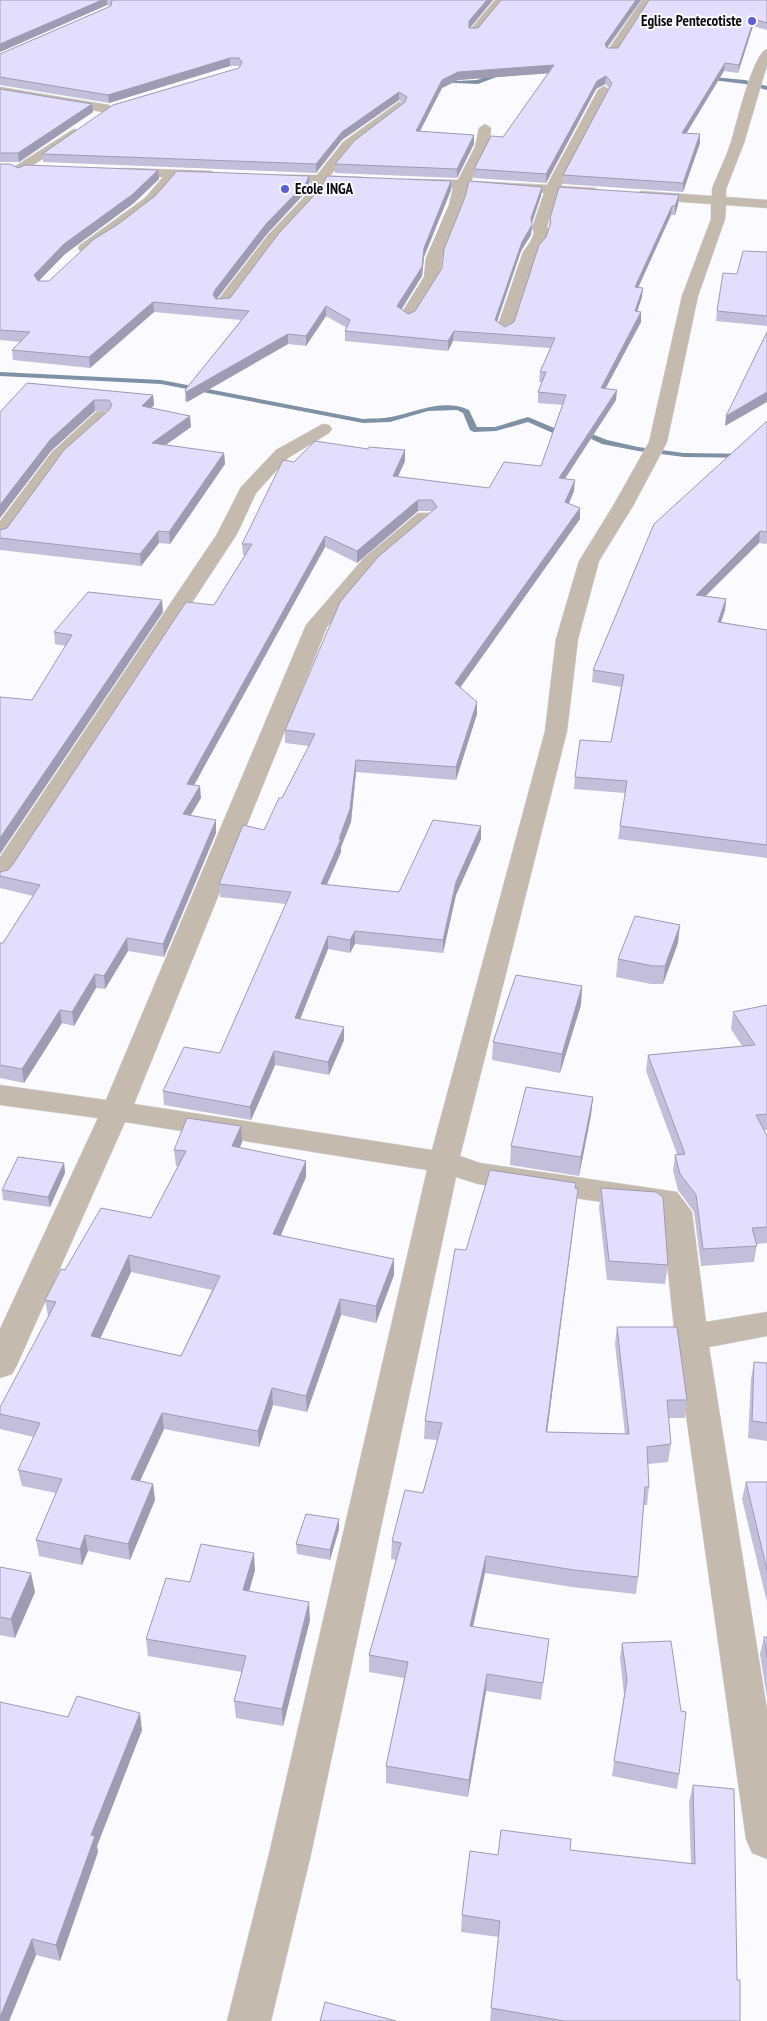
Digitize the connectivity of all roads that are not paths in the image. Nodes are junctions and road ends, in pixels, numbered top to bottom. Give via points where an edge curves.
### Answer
1 (487, 0) edge
2 (647, 0) edge
3 (500, 1) edge
4 (474, 32) edge
5 (767, 52) edge
6 (612, 53) edge
7 (604, 90) edge
8 (0, 91) edge
9 (399, 106) edge
10 (485, 128) dead end
11 (0, 167) edge
12 (23, 168) junction
13 (42, 169) edge
14 (108, 171) edge
15 (173, 174) junction
16 (222, 176) edge
17 (261, 177) edge
18 (320, 180) junction
19 (377, 181) edge
20 (0, 182) edge
21 (396, 182) edge
22 (462, 184) junction
23 (552, 189) junction
24 (611, 193) edge
25 (630, 194) edge
26 (718, 201) junction
27 (767, 204) edge
28 (76, 257) edge
29 (223, 304) edge
30 (407, 317) edge
31 (504, 331) edge
32 (102, 416) edge
33 (323, 430) dead end
34 (425, 517) edge
35 (0, 534) edge
36 (0, 876) edge
37 (0, 1095) edge
38 (116, 1111) junction
39 (444, 1162) junction
40 (767, 1324) edge
41 (692, 1337) junction
42 (0, 1365) edge
43 (767, 1839) edge
44 (249, 2021) edge

1 - 3 street
2 - 6 street
3 - 4 street
5 - 26 street via 719,189
7 - 23 street
8 - 12 street via 113,108
9 - 18 street via 348,145
10 - 22 street via 482,147
11 - 12 street
12 - 13 street
12 - 20 street
14 - 15 street
15 - 16 street
15 - 28 street via 150,201 89,244
17 - 18 street
18 - 19 street
18 - 29 street via 314,194 273,238
21 - 22 street
22 - 23 street
22 - 30 street via 434,258 432,277
23 - 24 street
23 - 31 street via 539,228 542,231 539,240 530,252
25 - 26 street
26 - 27 street
26 - 39 street via 718,218 690,296 653,451 589,561 567,638 556,731
32 - 35 street via 58,456
33 - 36 street via 282,454 248,491 227,534
34 - 38 street via 370,563 317,625
37 - 38 street
38 - 39 street
38 - 42 street
39 - 41 street via 478,1173 666,1200 677,1212
39 - 44 street via 292,1844
40 - 41 street
41 - 43 street

